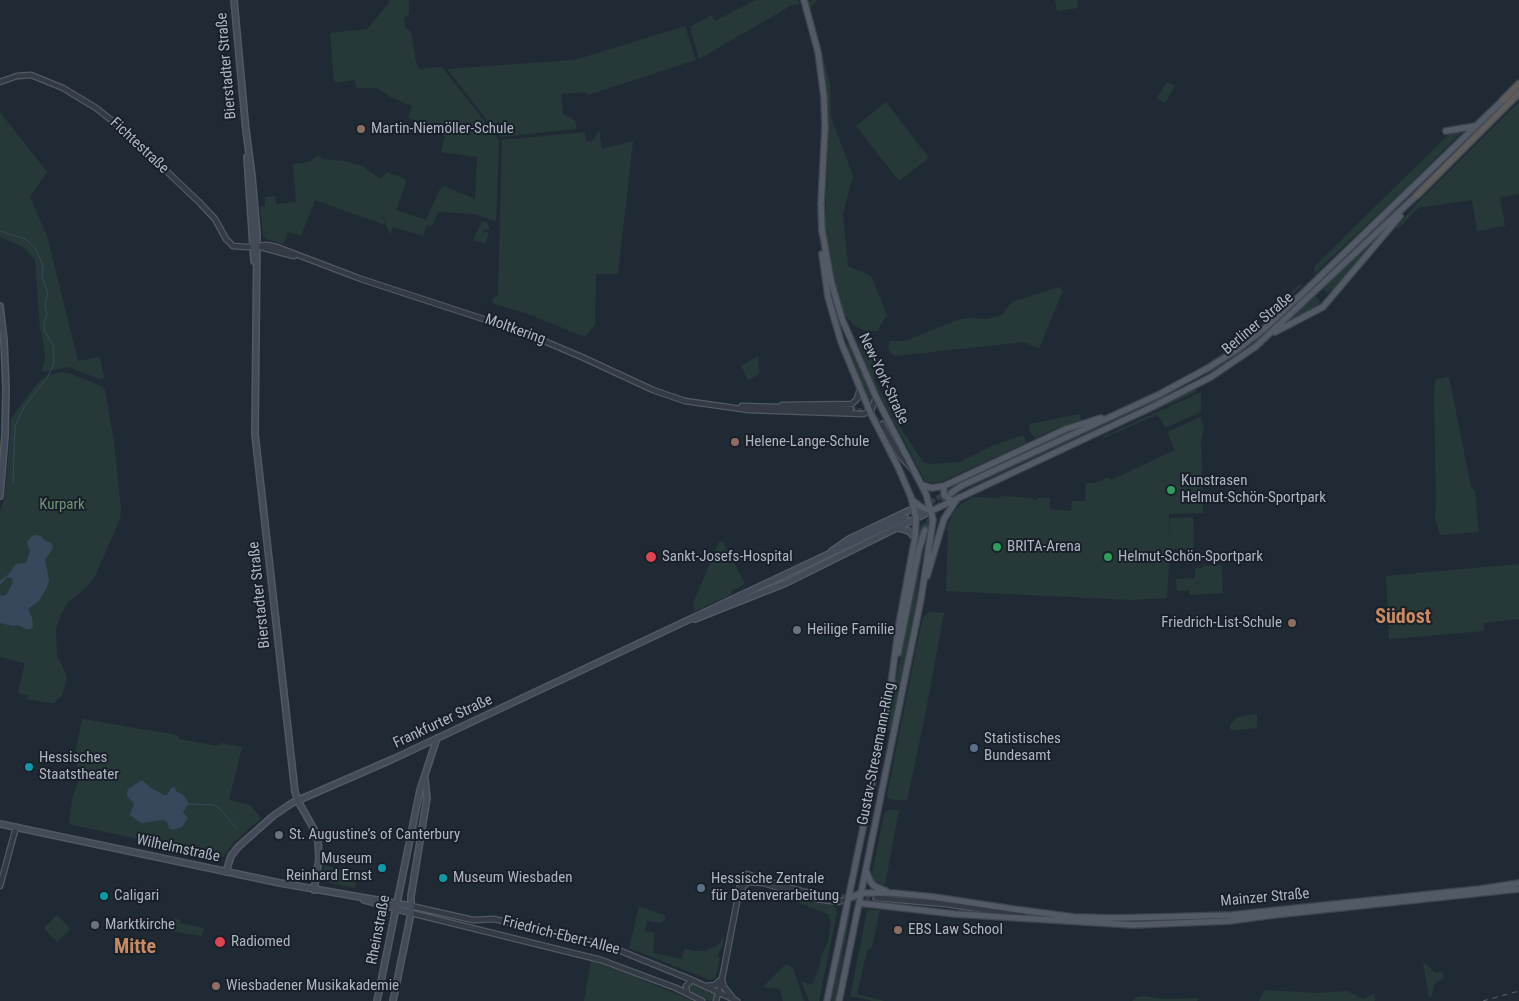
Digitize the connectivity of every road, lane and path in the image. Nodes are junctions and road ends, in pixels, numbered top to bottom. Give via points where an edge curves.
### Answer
1 (234, 0) edge
2 (804, 0) edge
3 (0, 82) edge
4 (1519, 84) edge
5 (1519, 93) edge
6 (1503, 100) joint
7 (1476, 126) junction
8 (1446, 131) dead end
9 (1417, 195) junction
10 (822, 230) junction
11 (255, 246) junction
12 (1324, 278) junction
13 (1306, 295) junction
14 (0, 306) edge
15 (1256, 327) dead end
16 (1269, 334) junction
17 (1238, 349) junction
18 (860, 389) junction
19 (876, 397) junction
20 (715, 406) junction
21 (794, 408) junction
22 (814, 409) junction
23 (851, 409) tunnel mouth
24 (870, 412) junction
25 (1115, 414) junction
26 (882, 424) tunnel mouth
27 (913, 470) junction
28 (922, 485) junction
29 (944, 486) junction
30 (950, 492) tunnel mouth
31 (0, 496) edge
32 (961, 496) junction
33 (912, 500) junction
34 (952, 501) junction
35 (914, 508) junction
36 (930, 514) junction
37 (905, 518) tunnel mouth
38 (916, 518) junction
39 (897, 528) junction
40 (925, 530) tunnel mouth
41 (915, 538) junction
42 (828, 555) junction
43 (921, 597) junction
44 (692, 619) junction
45 (891, 684) junction
46 (882, 734) junction
47 (893, 736) junction
48 (437, 738) junction
49 (429, 742) junction
50 (429, 758) junction
51 (425, 776) junction
52 (298, 801) junction
53 (0, 824) edge
54 (16, 827) junction
55 (408, 849) junction
56 (418, 852) junction
57 (866, 867) junction
58 (226, 872) junction
59 (762, 879) junction
60 (748, 882) junction
61 (1519, 882) edge
62 (0, 886) edge
63 (1503, 888) junction
64 (314, 890) junction
65 (1519, 890) edge
66 (893, 892) junction
67 (861, 893) junction
68 (738, 896) junction
69 (835, 896) tunnel mouth
70 (850, 896) junction
71 (351, 897) junction
72 (876, 898) tunnel mouth
73 (838, 902) junction
74 (397, 903) junction
75 (859, 903) junction
76 (411, 906) junction
77 (396, 909) junction
78 (986, 909) junction
79 (1013, 909) junction
80 (411, 913) junction
81 (846, 913) junction
82 (1036, 918) junction
83 (722, 979) junction
84 (692, 980) junction
85 (706, 986) junction
86 (719, 992) junction
87 (687, 993) junction
88 (693, 995) junction
89 (735, 1000) edge
90 (377, 1001) edge
91 (393, 1001) edge
92 (702, 1001) edge
93 (707, 1001) edge
94 (716, 1001) edge
95 (827, 1001) edge
96 (840, 1001) edge

1 - 11 main road, Bierstadter Straße
2 - 10 main road, New-York-Straße via 818,52 824,97
3 - 11 street, Fichtestraße via 31,75 63,88 96,108 200,203 215,219 228,242 235,246
4 - 6 highway, Berliner Straße
5 - 9 highway, Berliner Straße
6 - 7 main road, Berliner Straße
7 - 8 main road
7 - 12 main road, Berliner Straße
9 - 12 main road, Berliner Straße
9 - 16 main road via 1322,307
10 - 18 main road, New-York-Straße via 830,303
10 - 19 main road, New-York-Straße via 842,319
11 - 20 street, Moltkering via 312,261 528,333 664,394
11 - 52 main road, Bierstadter Straße via 256,446
12 - 13 main road, Berliner Straße
13 - 16 main road, Berliner Straße
13 - 17 main road, Berliner Straße
14 - 31 main road via 6,388
15 - 17 main road
16 - 32 main road, Berliner Straße via 1231,364 1193,387
17 - 25 main road, Berliner Straße via 1195,376
18 - 22 street via 852,404
18 - 24 main road, New-York-Straße
19 - 24 street
19 - 27 main road, New-York-Straße
20 - 21 street, Moltkering
20 - 21 street, Moltkering
21 - 22 street
21 - 22 street, Moltkering
22 - 23 street, Moltkering
22 - 24 street, Moltkering
24 - 33 main road, New-York-Straße
25 - 29 main road via 1066,429
25 - 30 main road, Berliner Straße
26 - 27 street via 900,456
27 - 28 main road, New-York-Straße
28 - 29 main road via 932,488
28 - 36 main road, New-York-Straße
29 - 34 main road via 944,495
32 - 34 main road, Berliner Straße
32 - 43 main road via 944,519
33 - 35 main road, New-York-Straße
33 - 36 main road
34 - 36 main road, Berliner Straße
35 - 36 main road
35 - 38 main road, Gustav-Stresemann-Ring
35 - 42 main road via 843,542
36 - 38 main road, Frankfurter Straße
36 - 43 main road, Gustav-Stresemann-Ring via 932,532
37 - 42 main road, Frankfurter Straße
38 - 39 main road, Frankfurter Straße
38 - 41 main road, Gustav-Stresemann-Ring
39 - 41 main road via 909,531
39 - 44 main road, Frankfurter Straße via 765,592
40 - 45 main road, Gustav-Stresemann-Ring
41 - 45 main road, Gustav-Stresemann-Ring
42 - 44 main road, Frankfurter Straße
43 - 47 main road, Gustav-Stresemann-Ring
44 - 48 main road, Frankfurter Straße
45 - 46 main road, Gustav-Stresemann-Ring
46 - 47 main road via 888,732
46 - 70 main road, Gustav-Stresemann-Ring
47 - 57 main road, Gustav-Stresemann-Ring
48 - 49 main road, Frankfurter Straße
48 - 50 main road
49 - 50 main road
49 - 52 main road, Frankfurter Straße
50 - 51 main road, Rheinstraße
51 - 55 main road, Rheinstraße
51 - 56 main road, Rheinstraße via 427,798
52 - 58 main road, Frankfurter Straße via 282,809 242,842 231,856
52 - 64 main road, Bierstadter Straße via 318,841
53 - 54 main road, Wilhelmstraße
54 - 58 main road, Wilhelmstraße
54 - 62 street
55 - 56 main road via 412,855
55 - 74 main road, Rheinstraße
56 - 76 main road, Rheinstraße
57 - 66 main road via 871,883
57 - 67 main road, Gustav-Stresemann-Ring
58 - 64 main road, Wilhelmstraße
59 - 60 street via 752,878
59 - 68 street via 751,874 744,876
59 - 69 street via 800,891
60 - 68 street
60 - 73 street
61 - 63 main road, Mainzer Straße
63 - 65 main road, Mainzer Straße
63 - 79 main road, Mainzer Straße via 1208,916 1074,917
63 - 82 main road, Mainzer Straße via 1222,922 1127,925
64 - 71 main road, Wilhelmstraße
66 - 67 main road, Mainzer Straße
66 - 79 main road, Mainzer Straße
67 - 70 main road, Mainzer Straße
67 - 75 main road, Gustav-Stresemann-Ring
68 - 83 street
70 - 73 street
70 - 75 main road
70 - 81 main road, Gustav-Stresemann-Ring
71 - 74 main road, Wilhelmstraße
71 - 77 main road, Wilhelmstraße
72 - 78 street, Mainzer Straße
73 - 81 street
74 - 76 main road, Wilhelmstraße
74 - 77 main road, Rheinstraße
75 - 82 main road, Mainzer Straße via 955,914
75 - 96 main road, Gustav-Stresemann-Ring
76 - 80 main road, Rheinstraße
76 - 84 street, Friedrich-Ebert-Allee via 473,920 494,920 606,946
77 - 80 main road, Wilhelmstraße
77 - 90 main road, Rheinstraße
78 - 79 street, Mainzer Straße
78 - 82 street, Mainzer Straße
80 - 87 street, Friedrich-Ebert-Allee via 601,960
80 - 91 main road, Rheinstraße
81 - 95 main road, Gustav-Stresemann-Ring
83 - 85 street
83 - 86 street
83 - 89 street via 724,987
84 - 85 street, Friedrich-Ebert-Allee
84 - 87 street via 686,986
85 - 86 street, Friedrich-Ebert-Allee
86 - 89 street, Friedrich-Ebert-Allee
86 - 94 street
87 - 88 street, Friedrich-Ebert-Allee
88 - 92 street, Friedrich-Ebert-Allee
88 - 93 street

